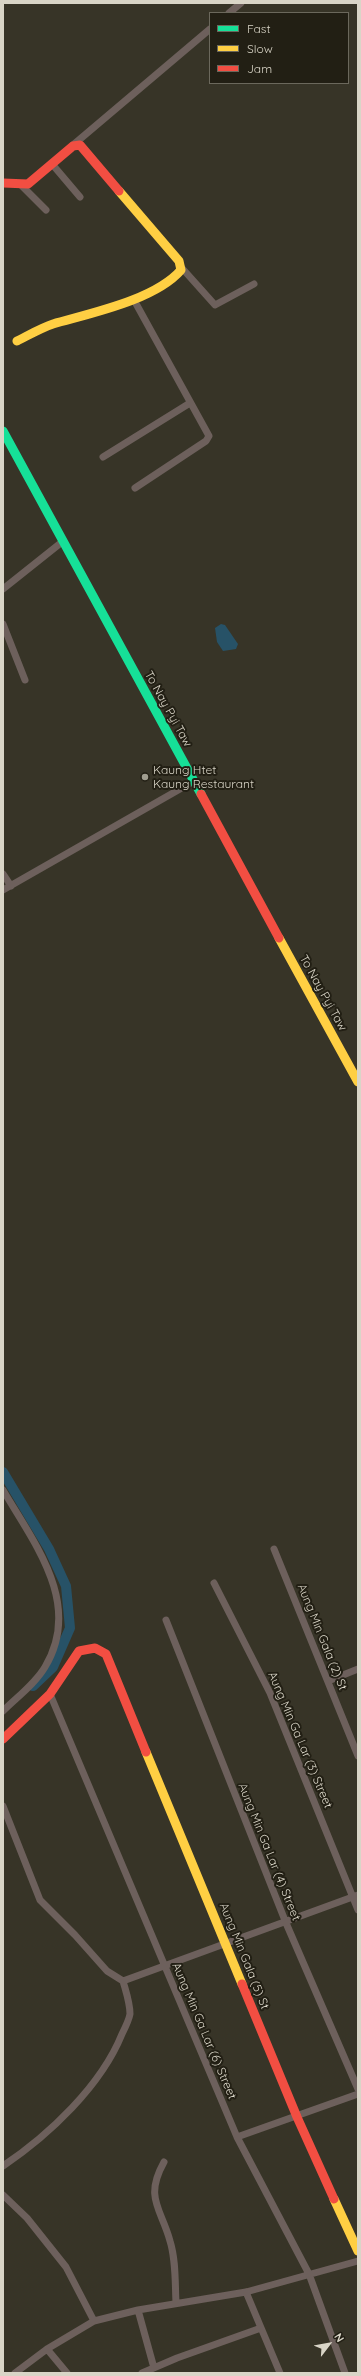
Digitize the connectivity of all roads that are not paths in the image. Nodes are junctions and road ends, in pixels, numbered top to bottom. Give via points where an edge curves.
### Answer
1 (241, 3) edge
2 (230, 12) edge
3 (209, 29) edge
4 (69, 149) junction
5 (52, 164) junction
6 (3, 183) edge
7 (21, 185) junction
8 (80, 197) dead end
9 (46, 210) dead end
10 (181, 267) junction
11 (254, 284) dead end
12 (134, 300) junction
13 (17, 340) dead end
14 (190, 402) junction
15 (3, 431) edge
16 (103, 457) dead end
17 (135, 488) dead end
18 (62, 542) junction
19 (3, 589) edge
20 (3, 624) edge
21 (25, 680) dead end
22 (194, 781) junction
23 (3, 874) edge
24 (11, 886) junction
25 (3, 890) edge
26 (358, 1082) edge
27 (3, 1490) edge
28 (274, 1549) dead end
29 (214, 1582) dead end
30 (166, 1620) dead end
31 (358, 1669) edge
32 (328, 1681) junction
33 (50, 1694) junction
34 (3, 1711) edge
35 (3, 1739) edge
36 (358, 1756) edge
37 (3, 1806) edge
38 (356, 1896) edge
39 (358, 1910) edge
40 (286, 1923) junction
41 (226, 1944) junction
42 (165, 1967) junction
43 (123, 1981) junction
44 (358, 2089) edge
45 (358, 2094) edge
46 (297, 2116) junction
47 (238, 2137) junction
48 (164, 2162) dead end
49 (3, 2166) edge
50 (3, 2195) edge
51 (358, 2251) edge
52 (358, 2261) edge
53 (309, 2274) junction
54 (246, 2292) junction
55 (176, 2303) junction
56 (138, 2310) junction
57 (94, 2321) junction
58 (261, 2328) junction
59 (47, 2349) junction
60 (154, 2368) junction
61 (15, 2373) edge
62 (67, 2373) edge
63 (142, 2373) edge
64 (280, 2373) edge
65 (345, 2373) edge

1 - 2 street
3 - 4 street
4 - 5 street
4 - 10 street via 80,145 174,255
5 - 7 street via 28,184
5 - 8 street
6 - 7 street
7 - 9 street
10 - 11 street via 215,305
10 - 12 street via 175,277
12 - 13 street via 108,310 51,325
12 - 14 street
14 - 16 street
14 - 17 street via 209,436 208,439
15 - 18 street, To Nay Pyi Taw
18 - 19 street
18 - 22 street, To Nay Pyi Taw
20 - 21 street
22 - 24 street
22 - 26 street, To Nay Pyi Taw
23 - 24 street
24 - 25 street
27 - 34 street via 48,1566 58,1600 60,1620 59,1633 45,1666 33,1682
28 - 32 street, Aung Min Gala (2) St
29 - 38 street, Aung Min Ga Lar (3) Street via 270,1693
30 - 40 street, Aung Min Ga Lar (4) Street
31 - 32 street
32 - 36 street, Aung Min Gala (2) St
33 - 35 street
33 - 41 street, Aung Min Gala (5) St via 79,1651 87,1648 102,1650 112,1668
33 - 42 street, Aung Min Ga Lar (6) Street
37 - 43 street via 40,1900 76,1935 106,1971
38 - 39 street, Aung Min Ga Lar (3) Street
38 - 40 street
40 - 41 street
40 - 44 street, Aung Min Ga Lar (4) Street
41 - 42 street
41 - 46 street, Aung Min Gala (5) St
42 - 43 street
42 - 47 street, Aung Min Ga Lar (6) Street
43 - 49 street via 130,2015 112,2058 62,2117
45 - 46 street
46 - 47 street
46 - 51 street, Aung Min Gala (5) St
47 - 53 street, Aung Min Ga Lar (6) Street
48 - 55 street via 157,2174 154,2197 170,2241
50 - 57 street via 27,2218 66,2267
52 - 53 street
53 - 54 street
53 - 65 street, Aung Min Ga Lar (6) Street
54 - 55 street
54 - 58 street
55 - 56 street
56 - 57 street
56 - 60 street
57 - 59 street
58 - 60 street
58 - 64 street
59 - 61 street
59 - 62 street
60 - 63 street

